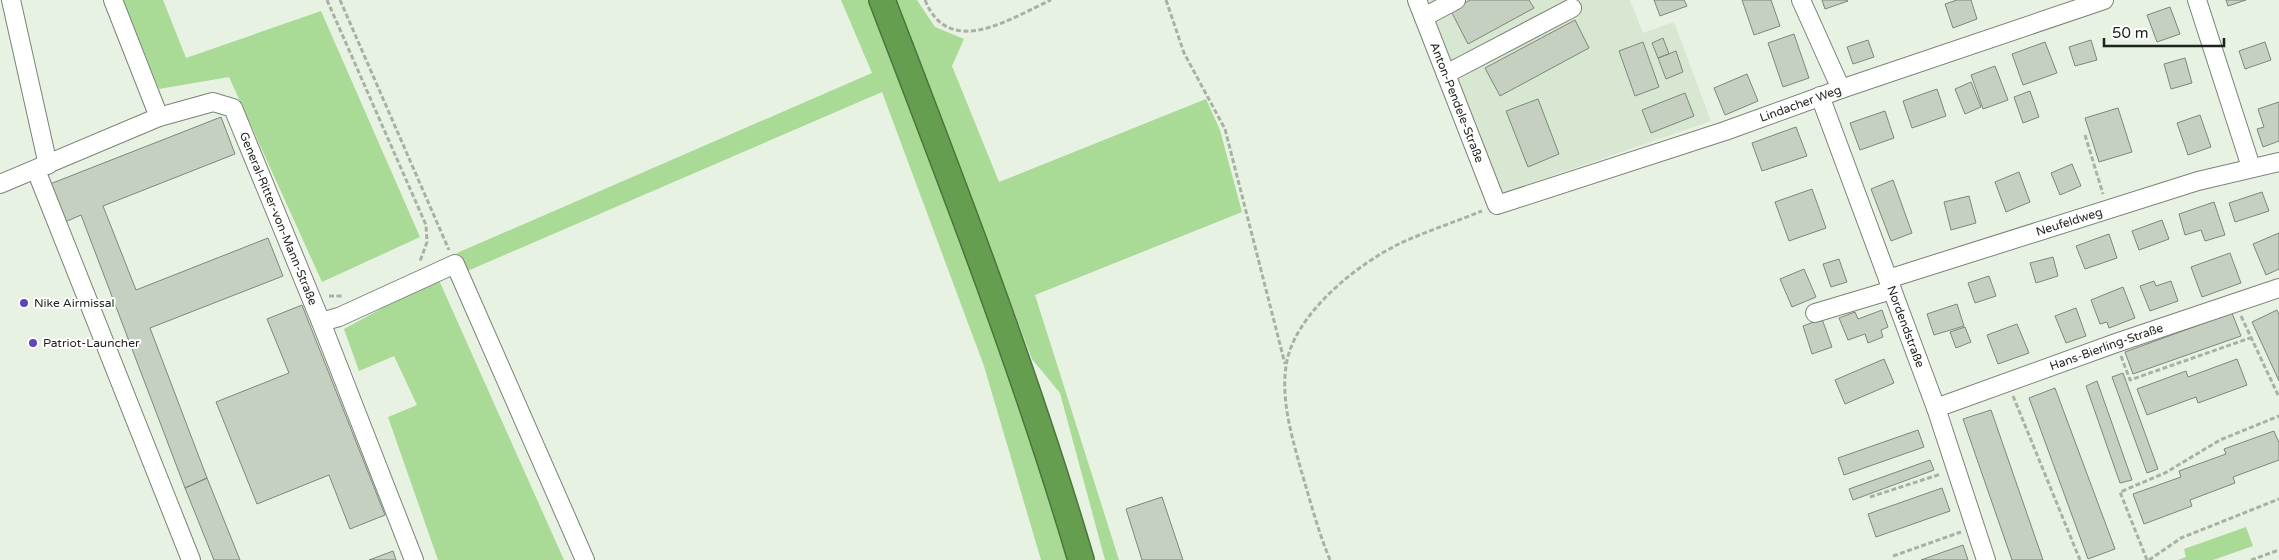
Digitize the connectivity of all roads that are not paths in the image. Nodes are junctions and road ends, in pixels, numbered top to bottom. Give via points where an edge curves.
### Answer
1 (11, 0) edge
2 (113, 0) edge
3 (882, 0) edge
4 (1417, 0) edge
5 (1456, 0) edge
6 (1801, 0) edge
7 (2104, 0) edge
8 (2197, 0) edge
9 (1572, 8) dead end
10 (1424, 17) junction
11 (1446, 74) junction
12 (1841, 88) junction
13 (1820, 96) junction
14 (159, 117) junction
15 (2279, 162) edge
16 (2252, 167) junction
17 (42, 168) junction
18 (0, 184) edge
19 (1497, 205) joint
20 (1890, 284) junction
21 (2279, 288) edge
22 (1815, 313) dead end
23 (321, 322) junction
24 (1936, 408) junction
25 (191, 560) edge
26 (414, 560) edge
27 (585, 560) edge
28 (1081, 560) edge
29 (1986, 560) edge

1 - 17 street
2 - 14 street
3 - 28 highway via 983,264
4 - 10 street, Anton-Pendele-Straße
5 - 10 street
6 - 12 street
7 - 12 street, Lindacher Weg
8 - 16 street
9 - 11 street
10 - 11 street, Anton-Pendele-Straße
11 - 19 street, Anton-Pendele-Straße
12 - 13 street, Lindacher Weg
13 - 19 street, Lindacher Weg
13 - 20 street, Nordendstraße
14 - 17 street, General-Ritter-von-Mann-Straße
14 - 23 street, General-Ritter-von-Mann-Straße via 213,102 233,108
15 - 16 street, Neufeldweg
16 - 20 street, Neufeldweg via 2107,209
17 - 18 street, General-Ritter-von-Mann-Straße
17 - 25 street
20 - 22 street, Neufeldweg
20 - 24 street, Nordendstraße
21 - 24 street, Hans-Bierling-Straße
23 - 26 street, General-Ritter-von-Mann-Straße
23 - 27 street via 339,317 455,264
24 - 29 street, Nordendstraße

